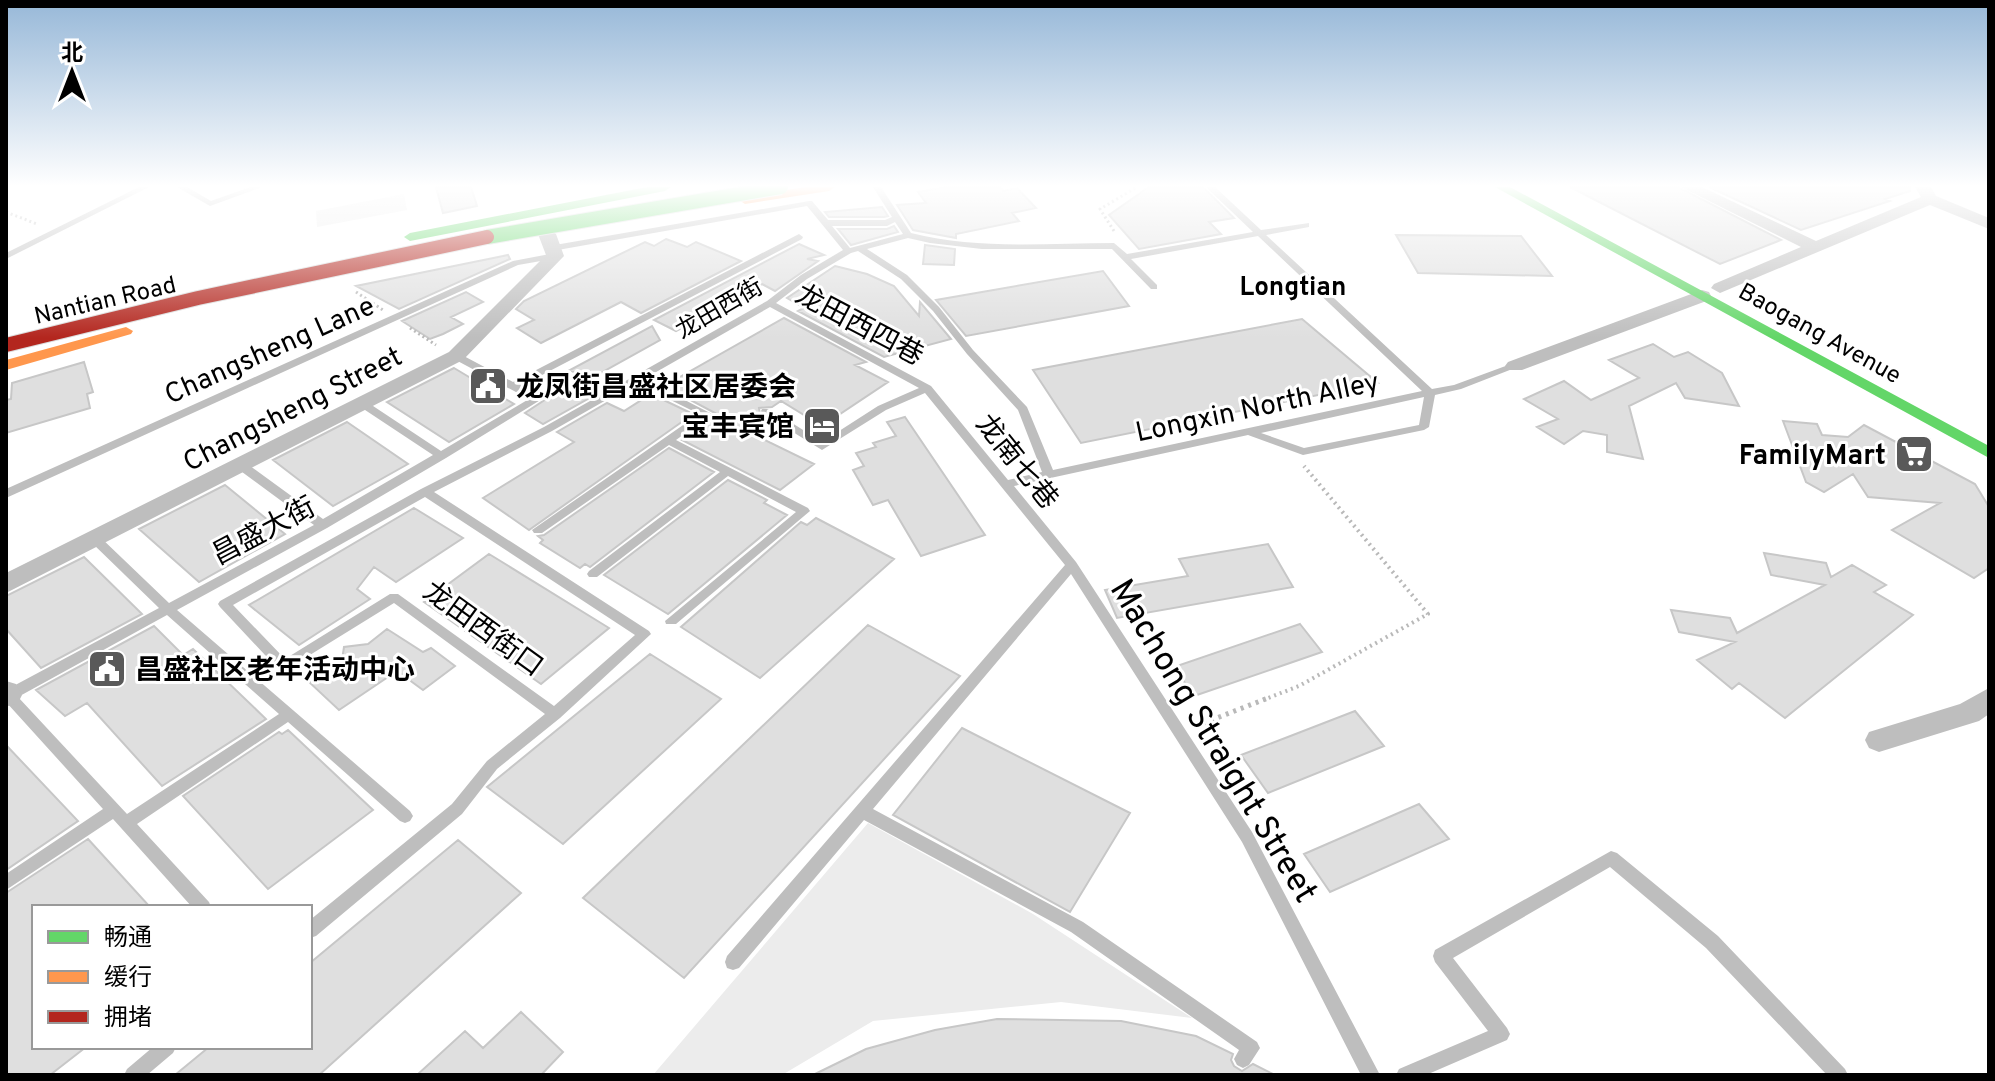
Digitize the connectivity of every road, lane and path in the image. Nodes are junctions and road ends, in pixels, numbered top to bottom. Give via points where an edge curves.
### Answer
1 (42, 237) edge
2 (407, 237) edge
3 (428, 237) edge
4 (455, 237) edge
5 (459, 237) edge
6 (475, 237) edge
7 (572, 237) edge
8 (602, 237) edge
9 (799, 237) dead end
10 (836, 237) edge
11 (890, 237) edge
12 (919, 237) edge
13 (1117, 237) edge
14 (1234, 237) edge
15 (1264, 237) edge
16 (1602, 237) edge
17 (1617, 237) edge
18 (1794, 237) edge
19 (1831, 237) edge
20 (551, 246) junction
21 (1114, 246) junction
22 (1812, 246) junction
23 (860, 248) junction
24 (848, 251) junction
25 (368, 254) junction
26 (6, 256) edge
27 (1126, 257) junction
28 (256, 277) junction
29 (1154, 287) dead end
30 (187, 290) junction
31 (1711, 292) junction
32 (770, 303) junction
33 (72, 328) junction
34 (6, 334) edge
35 (6, 347) edge
36 (456, 356) junction
37 (6, 357) edge
38 (6, 365) edge
39 (1515, 366) joint
40 (636, 379) junction
41 (1895, 380) dead end
42 (513, 386) junction
43 (927, 388) junction
44 (1430, 393) junction
45 (363, 404) junction
46 (766, 411) dead end
47 (548, 429) joint
48 (1249, 432) junction
49 (668, 440) junction
50 (1287, 446) junction
51 (1989, 453) edge
52 (442, 456) junction
53 (242, 466) junction
54 (728, 471) junction
55 (1049, 475) junction
56 (1006, 484) junction
57 (425, 492) junction
58 (6, 494) edge
59 (323, 525) junction
60 (538, 530) dead end
61 (95, 539) junction
62 (1072, 565) junction
63 (593, 574) dead end
64 (6, 584) edge
65 (167, 608) junction
66 (671, 621) dead end
67 (7, 695) edge
68 (1989, 699) edge
69 (290, 714) junction
70 (555, 714) junction
71 (1180, 732) junction
72 (1879, 740) dead end
73 (114, 810) junction
74 (862, 811) junction
75 (405, 816) dead end
76 (126, 823) junction
77 (6, 883) edge
78 (201, 905) edge
79 (312, 928) edge
80 (733, 962) dead end
81 (165, 1049) edge
82 (1243, 1059) dead end
83 (133, 1075) edge
84 (1371, 1075) edge
85 (1405, 1075) edge
86 (1839, 1075) edge

1 - 26 lane
2 - 25 main road
3 - 28 main road
4 - 28 main road
5 - 25 main road, Nantian Road
6 - 25 main road, bridge
7 - 20 main road, Nantian Road
8 - 20 lane, Changsheng Lane
9 - 42 lane
10 - 24 lane
11 - 23 lane, 龙田西街
12 - 21 lane via 958,244
13 - 21 path
14 - 27 lane
15 - 44 lane
16 - 31 main road, Baogang Avenue
17 - 31 main road, Baogang Avenue
18 - 22 street
19 - 22 street
20 - 33 main road, Nantian Road via 296,283
20 - 36 street, Changsheng Street
20 - 58 lane, Changsheng Lane
21 - 27 lane
22 - 31 street
23 - 24 lane, 龙田西街
23 - 55 lane via 904,277 1023,409
24 - 32 lane, 龙田西街
25 - 30 main road
25 - 30 main road, Nantian Road
25 - 35 main road, bridge
25 - 37 main road, bridge
27 - 29 lane
28 - 34 main road
30 - 33 main road, Nantian Road
30 - 33 main road via 146,296
31 - 39 street
31 - 41 main road, Baogang Avenue
31 - 51 main road, Baogang Avenue
32 - 40 lane, 龙田西街
32 - 43 lane, 龙田西四巷
33 - 34 main road, Nantian Road
33 - 35 main road, Nantian Road
33 - 38 main road
36 - 42 lane
36 - 45 street, Changsheng Street
39 - 44 lane, Longxin North Alley
40 - 47 lane, 龙田西街
40 - 49 lane via 707,414
42 - 52 lane, 昌盛大街 via 537,399
43 - 46 lane via 882,408 822,447
43 - 56 lane, 龙南七巷
44 - 48 lane, Longxin North Alley
44 - 50 lane via 1424,427 1303,452
45 - 52 lane
45 - 53 street, Changsheng Street
47 - 57 lane, 龙田西街口
48 - 50 lane
48 - 55 lane, Longxin North Alley
49 - 54 lane
49 - 60 lane
50 - 71 path via 1428,614 1299,686
52 - 59 lane, 昌盛大街
53 - 59 lane
53 - 61 street, Changsheng Street
54 - 63 lane
54 - 66 lane via 804,511
55 - 56 lane, Longxin North Alley
56 - 62 lane, 龙南七巷
57 - 70 lane via 644,634
57 - 70 lane, 龙田西街口 via 224,604 284,666 394,597
59 - 65 lane, 昌盛大街
61 - 64 street, Changsheng Street
61 - 65 lane
62 - 71 lane, Machong Straight Street
62 - 74 lane
65 - 67 lane, 昌盛大街
65 - 69 lane
67 - 73 lane
68 - 72 street via 1969,713
69 - 75 lane
69 - 76 lane
70 - 79 lane, 龙田西街口 via 492,765 457,809
71 - 84 lane, Machong Straight Street via 1247,837
73 - 76 lane
73 - 77 lane
74 - 80 lane
74 - 82 lane via 1077,927 1251,1048
76 - 78 lane
81 - 83 lane
85 - 86 lane via 1501,1034 1441,956 1611,858 1712,942

